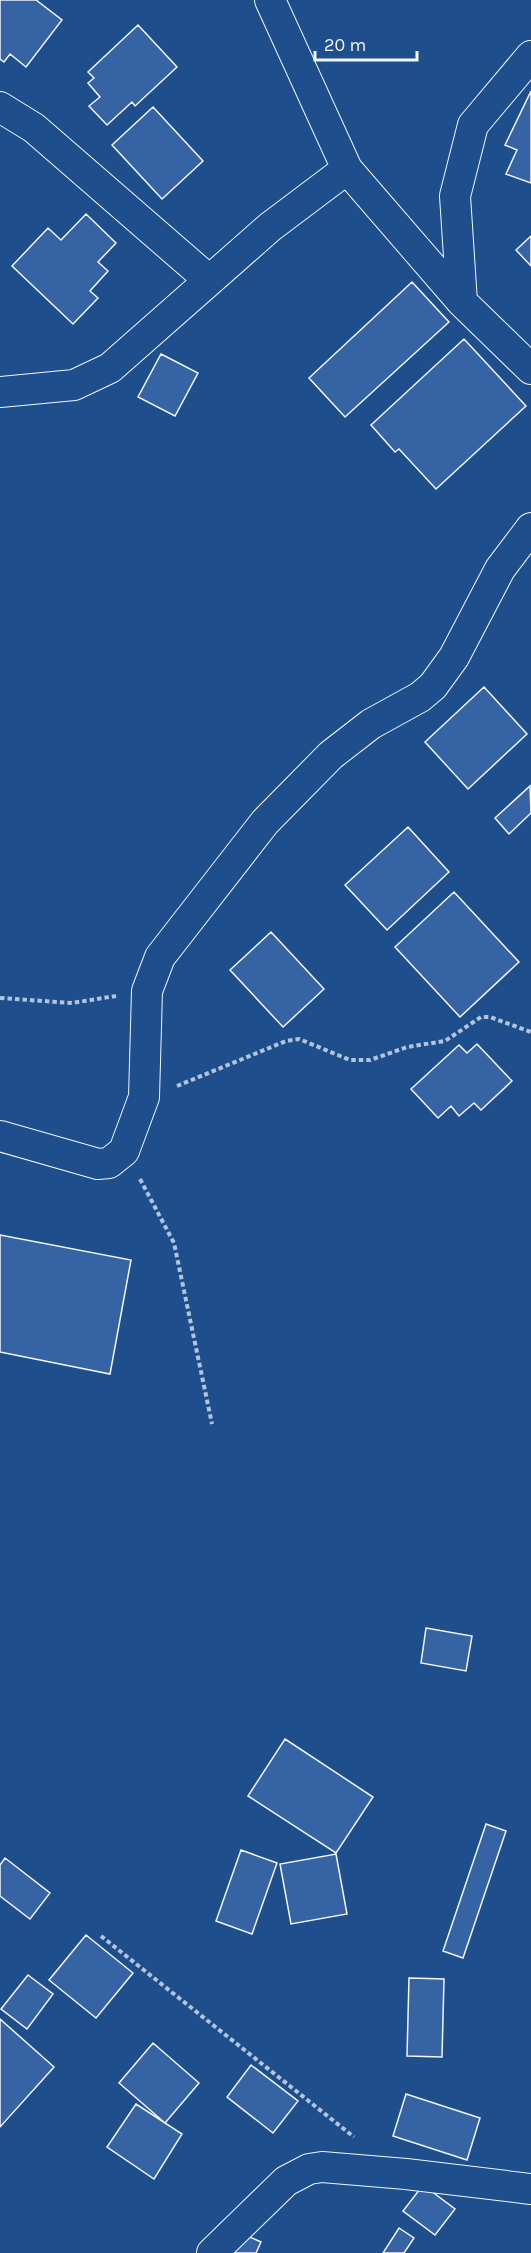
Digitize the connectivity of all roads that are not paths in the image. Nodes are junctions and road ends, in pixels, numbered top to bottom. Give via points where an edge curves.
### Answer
1 (270, 0) edge
2 (531, 56) edge
3 (0, 107) edge
4 (347, 169) junction
5 (209, 280) junction
6 (462, 302) junction
7 (531, 369) edge
8 (0, 392) edge
9 (531, 528) edge
10 (0, 1136) edge
11 (531, 2189) edge
12 (212, 2253) edge

1 - 4 street
2 - 6 street via 473,125 455,196
3 - 5 street via 34,128
4 - 5 street
4 - 6 street
5 - 8 street via 110,368 74,385
6 - 7 street
9 - 10 street via 500,569 442,676 420,697 371,724 331,755 265,822 160,957 147,991 144,1098 124,1151 109,1163 98,1164
11 - 12 street via 406,2174 309,2169 286,2181

